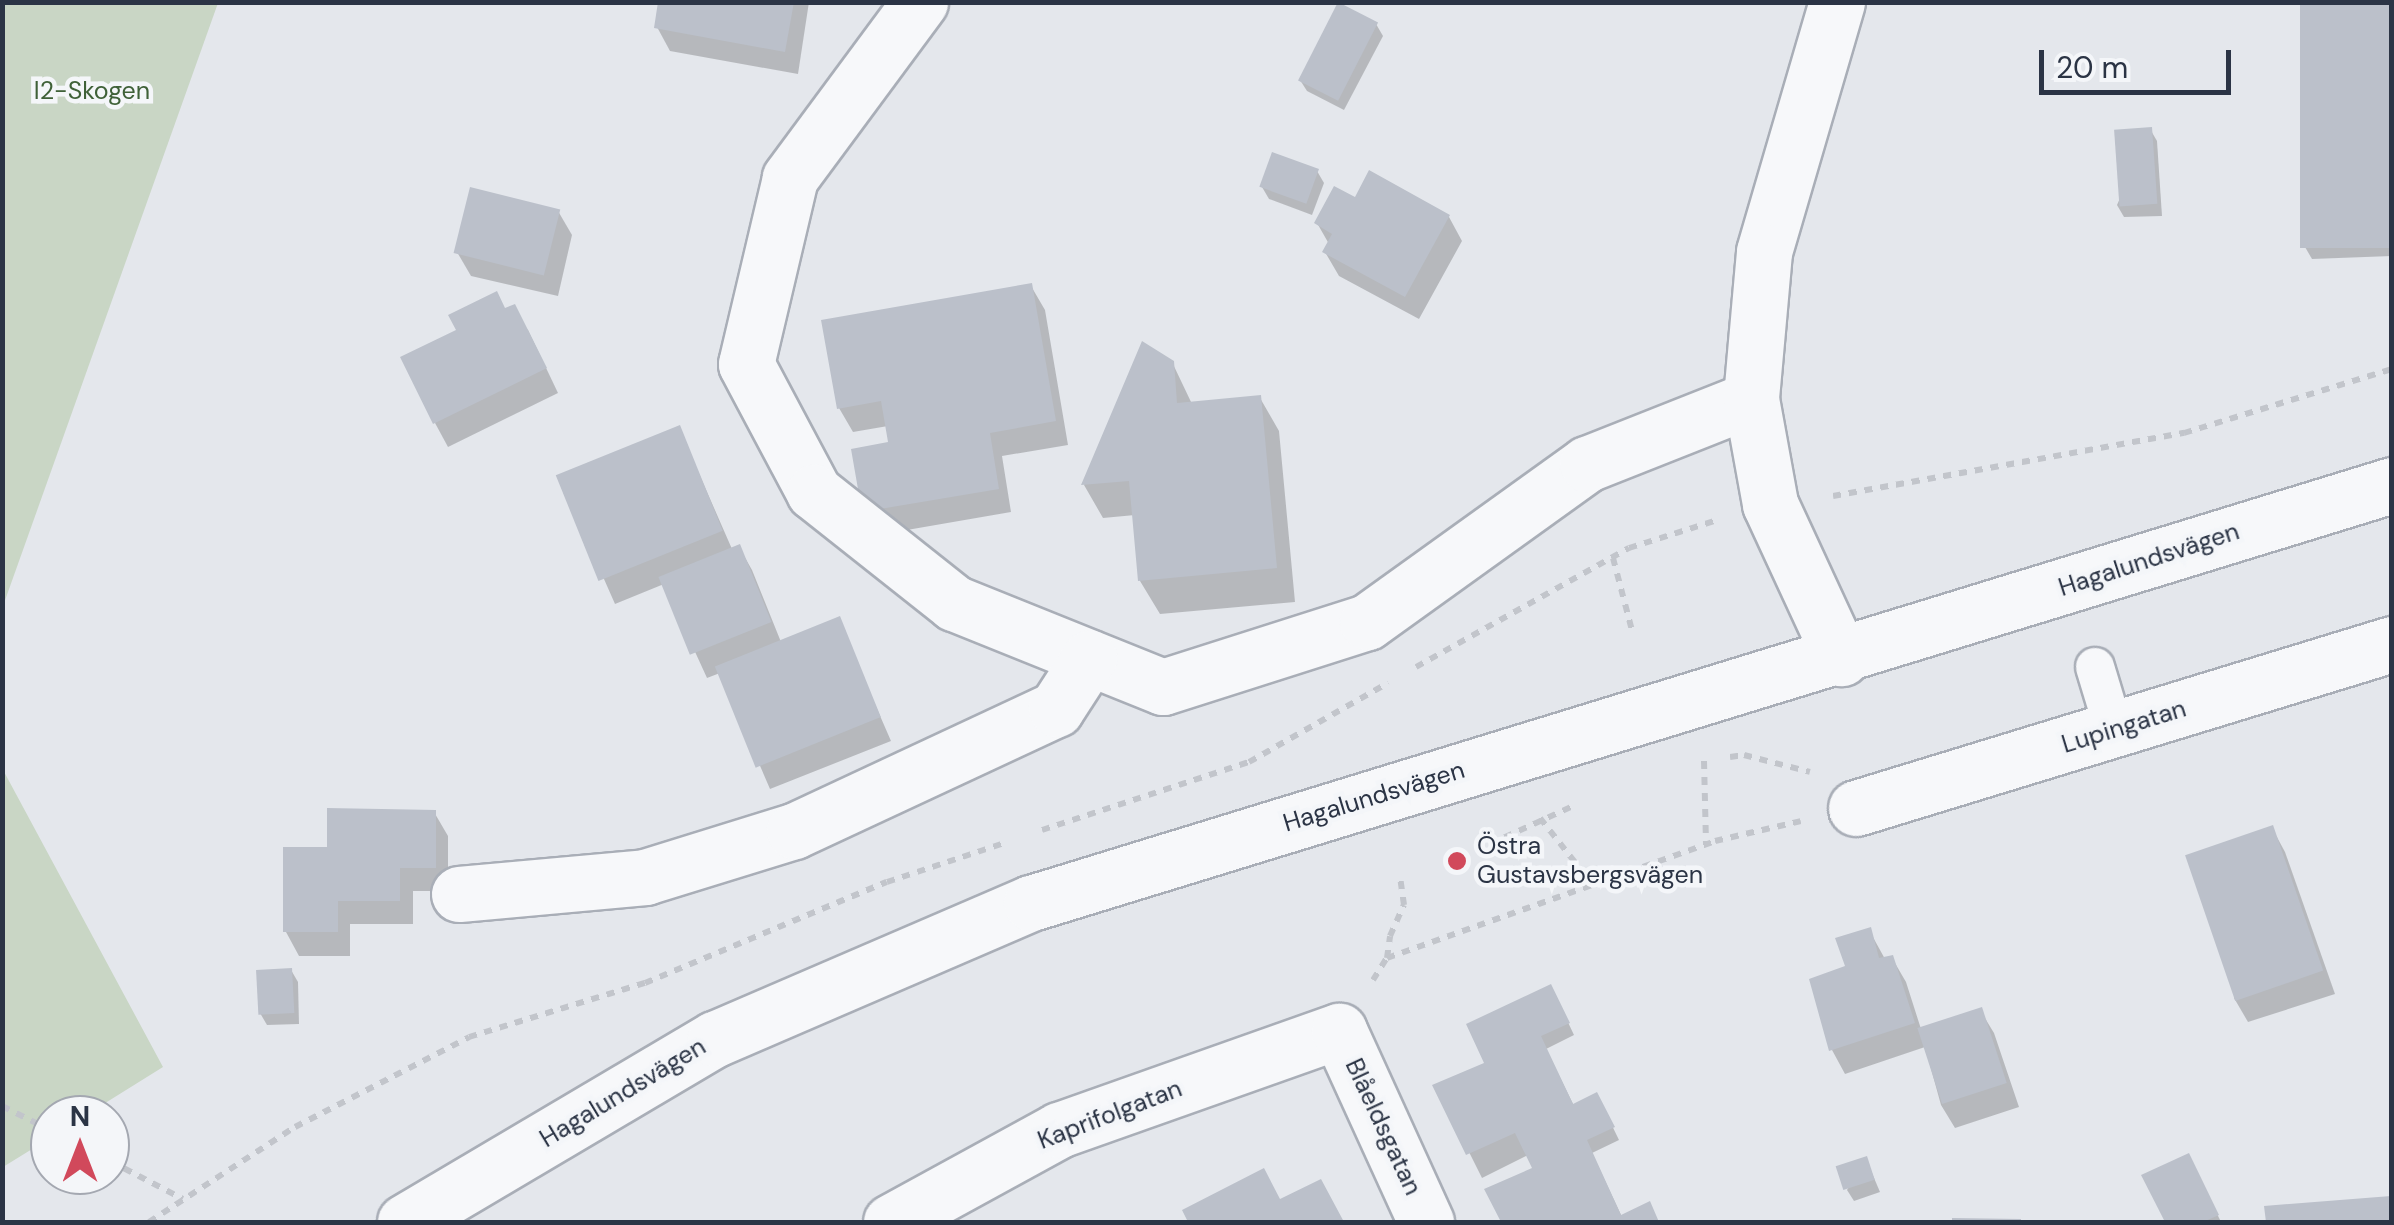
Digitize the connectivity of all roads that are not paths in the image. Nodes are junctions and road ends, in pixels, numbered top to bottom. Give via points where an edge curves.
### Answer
1 (920, 2) edge
2 (1837, 2) edge
3 (1752, 399) junction
4 (2392, 485) edge
5 (2392, 644) edge
6 (1090, 658) junction
7 (1841, 658) junction
8 (2095, 668) dead end
9 (2114, 730) junction
10 (1870, 804) road end
11 (459, 894) dead end
12 (1339, 1031) joint
13 (405, 1222) edge
14 (891, 1222) edge
15 (1426, 1222) edge

1 - 6 street via 790,178 746,364 814,492 954,603
2 - 3 street via 1764,252
3 - 6 street via 1587,464 1367,622 1162,687
3 - 7 street via 1770,504
4 - 7 street, Hagalundsvägen
5 - 9 street, Lupingatan
6 - 11 street via 1056,710 794,831 645,878
7 - 13 street, Hagalundsvägen via 1031,903 716,1039
8 - 9 lane
9 - 10 street, Lupingatan
12 - 14 street, Kaprifolgatan via 1059,1130
12 - 15 street, Blåeldsgatan

